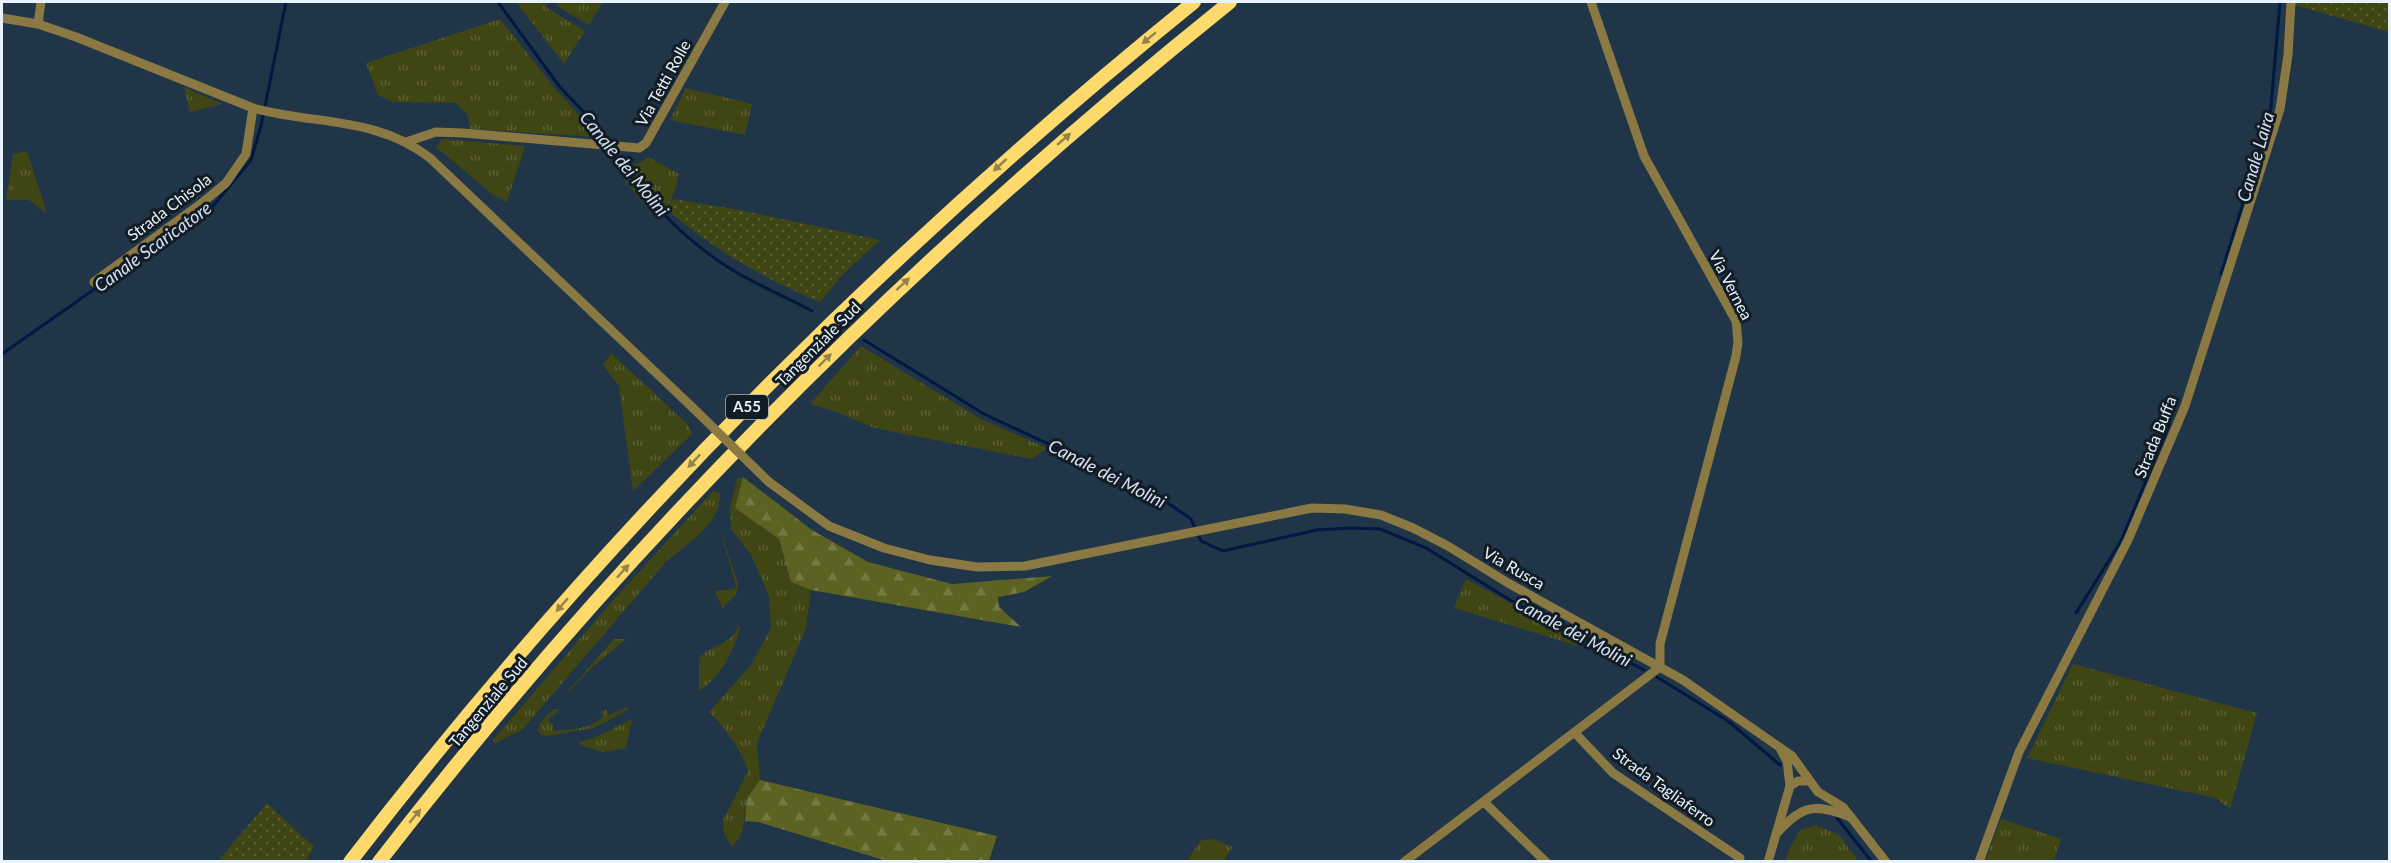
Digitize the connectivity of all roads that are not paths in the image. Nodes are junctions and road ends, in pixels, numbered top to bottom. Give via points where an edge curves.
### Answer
1 (41, 2) edge
2 (725, 2) edge
3 (1194, 2) edge
4 (1230, 2) edge
5 (1590, 2) edge
6 (2291, 2) edge
7 (2, 18) edge
8 (38, 24) junction
9 (256, 109) junction
10 (406, 142) junction
11 (94, 282) dead end
12 (1660, 667) junction
13 (1575, 733) junction
14 (1779, 745) junction
15 (1809, 781) junction
16 (1789, 789) junction
17 (1818, 792) junction
18 (1484, 801) junction
19 (1808, 809) junction
20 (1850, 817) junction
21 (1774, 836) junction
22 (1740, 858) dead end
23 (350, 861) edge
24 (378, 861) edge
25 (1404, 861) edge
26 (1546, 861) edge
27 (1768, 861) edge
28 (1886, 861) edge
29 (1979, 861) edge

1 - 8 street
2 - 10 street, Via Tetti Rolle via 646,143 639,148 463,132 436,132
3 -> 23 highway, Tangenziale Sud / A55 via 1096,81 909,247 726,427 511,664
24 -> 4 highway, Tangenziale Sud / A55 via 527,679 664,526 789,396 900,287 1035,164
5 - 12 street, Via Vernea via 1644,156 1738,330 1736,357 1660,644
6 - 29 street, Strada Buffa via 2280,109 2185,406 2128,540 2019,752
7 - 8 street, Via Rusca
8 - 9 street, Via Rusca
9 - 10 street, Via Rusca via 347,123
9 - 11 street, Strada Chisola via 246,154 226,183
10 - 12 street, Via Rusca, bridge via 430,158 769,482 829,526 884,548 977,567 1025,566 1312,508 1381,515 1448,546
12 - 13 street
12 - 14 street, Via Rusca
13 - 18 street
13 - 22 street, Strada Tagliaferro via 1613,772
14 - 15 street, Via Rusca
14 - 16 street via 1787,761
15 - 16 street via 1798,781
15 - 17 street
16 - 19 street via 1792,806
16 - 21 street
17 - 19 street via 1817,801
17 - 20 street via 1843,807
18 - 25 street
18 - 26 street
19 - 20 street via 1835,811
19 - 21 street via 1793,815
20 - 28 street
21 - 27 street

